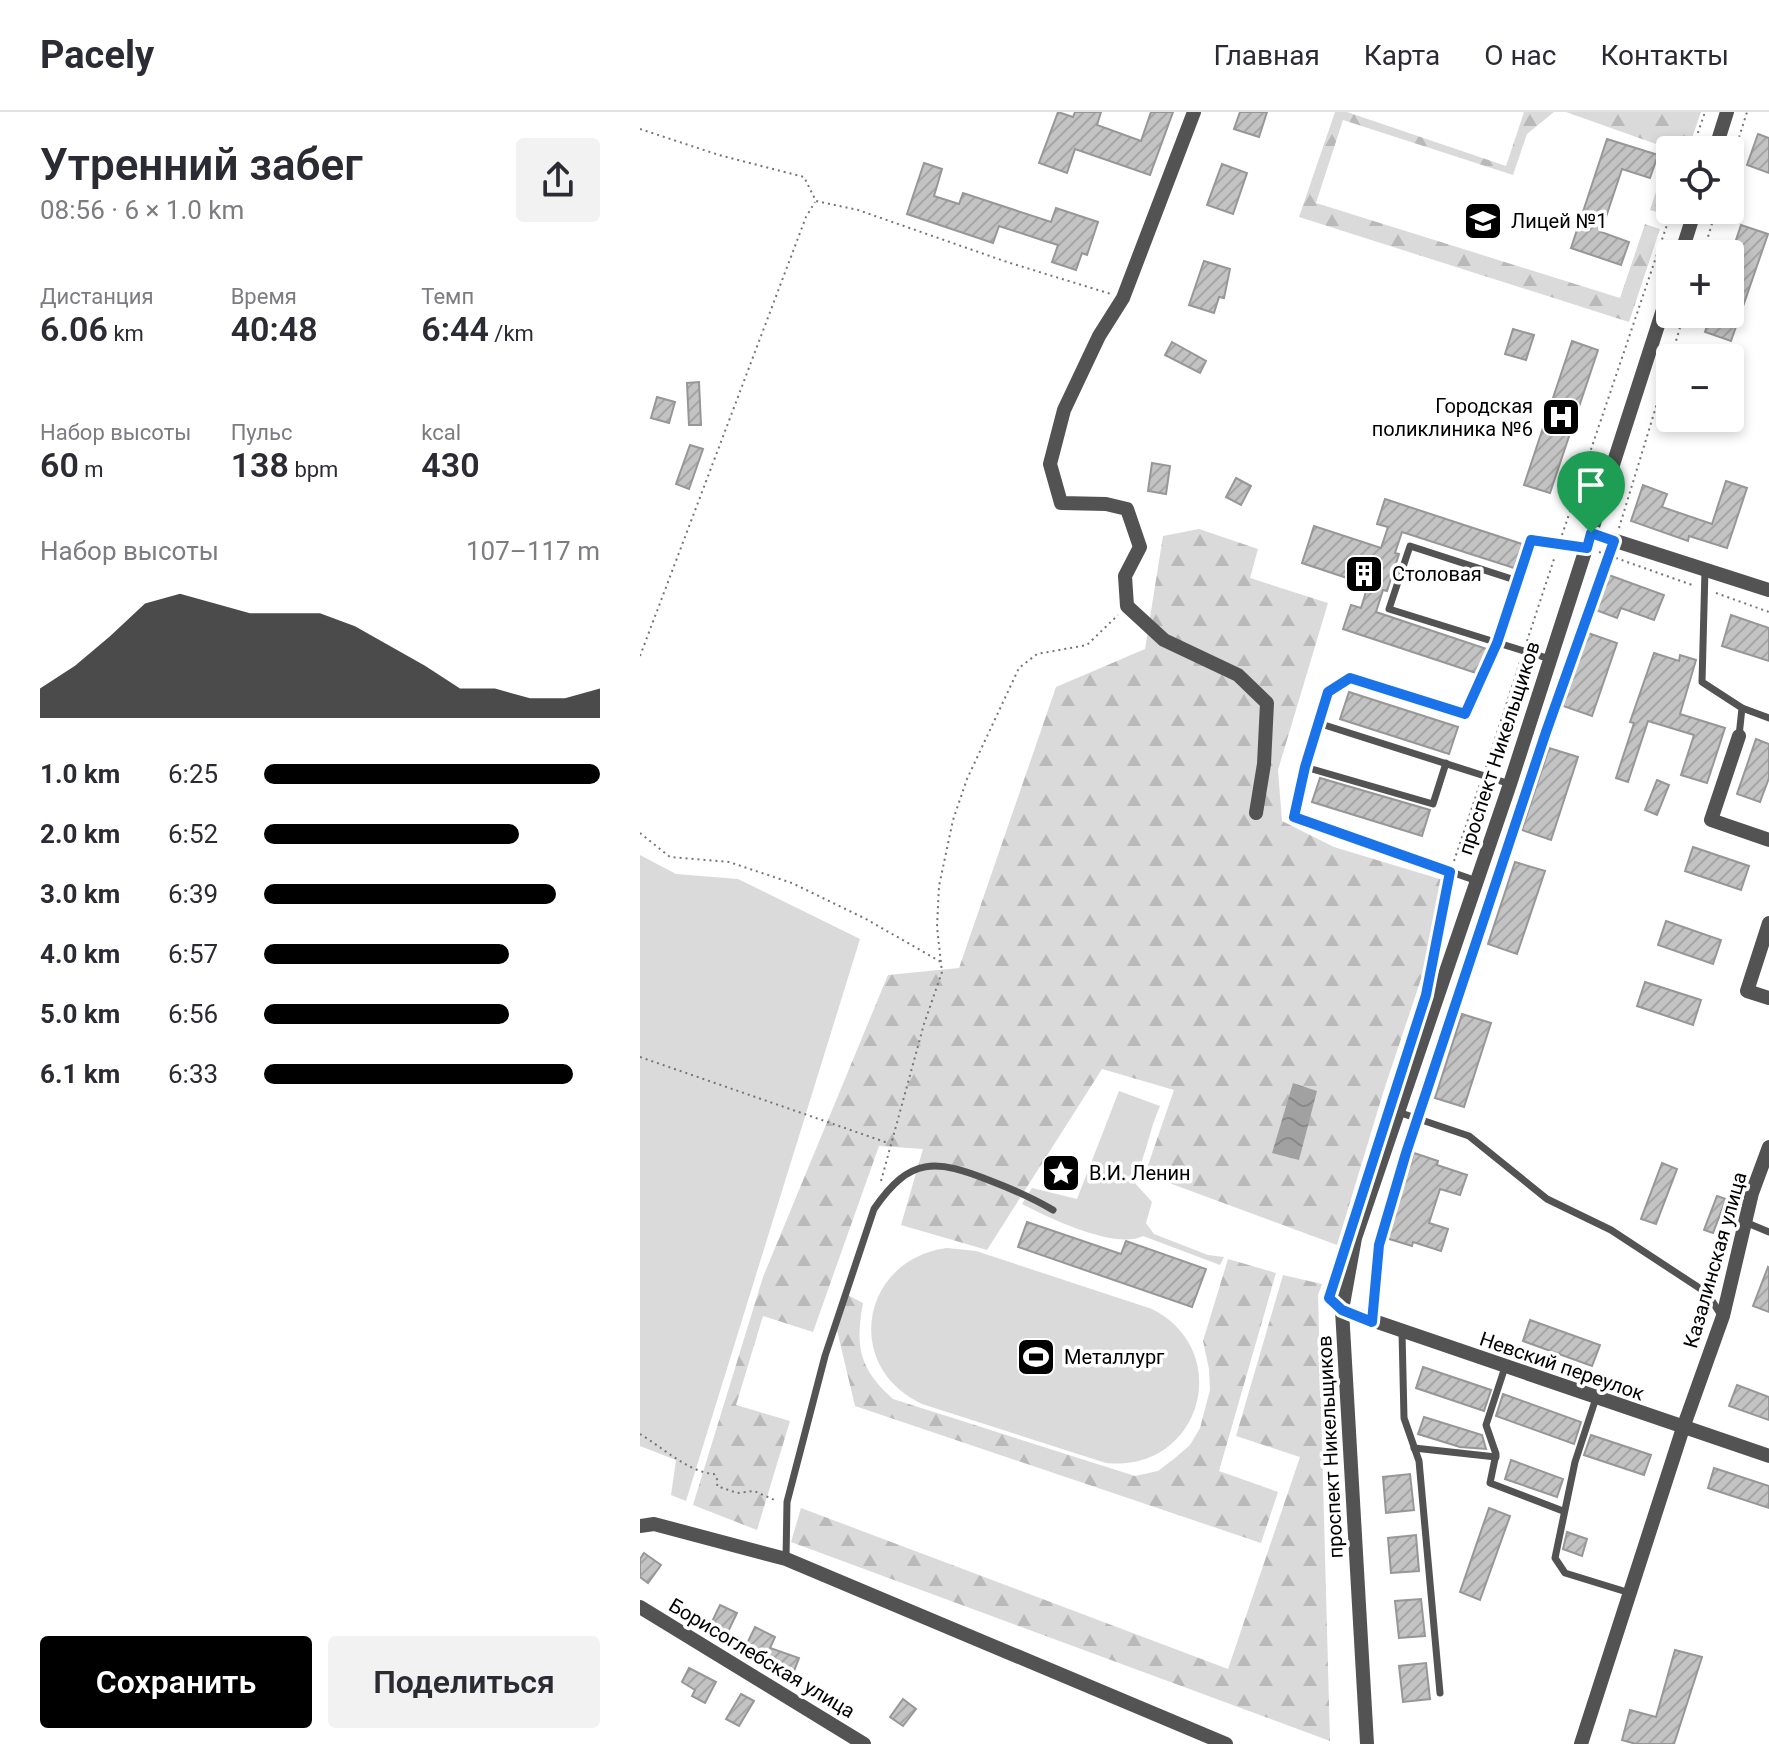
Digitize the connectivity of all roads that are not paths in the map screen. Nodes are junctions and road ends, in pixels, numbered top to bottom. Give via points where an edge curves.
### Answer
1 (1194, 112) edge
2 (1727, 112) edge
3 (1719, 136) edge
4 (1657, 328) edge
5 (1589, 540) junction
6 (1705, 570) junction
7 (1518, 581) junction
8 (1769, 590) edge
9 (1497, 643) junction
10 (1550, 659) junction
11 (1742, 708) junction
12 (1769, 718) edge
13 (1318, 723) junction
14 (1739, 736) joint
15 (1446, 763) junction
16 (1305, 767) junction
17 (1510, 784) junction
18 (1256, 813) dead end
19 (1769, 840) edge
20 (1477, 881) junction
21 (1769, 923) edge
22 (1769, 998) edge
23 (1398, 1112) junction
24 (1769, 1147) edge
25 (1053, 1210) dead end
26 (1745, 1222) junction
27 (1769, 1232) edge
28 (1342, 1310) junction
29 (1723, 1316) junction
30 (1402, 1332) junction
31 (1505, 1367) junction
32 (1596, 1398) junction
33 (1683, 1428) junction
34 (1414, 1448) junction
35 (1769, 1456) edge
36 (1496, 1457) junction
37 (1563, 1511) junction
38 (640, 1526) edge
39 (786, 1559) junction
40 (1630, 1593) junction
41 (640, 1607) edge
42 (1440, 1693) dead end
43 (864, 1744) edge
44 (1226, 1744) edge
45 (1367, 1744) edge
46 (1581, 1744) edge

1 - 18 street via 1123,298 1064,410 1050,464 1061,503 1127,509 1140,547 1125,576 1127,606 1164,640 1238,675 1267,703
2 - 3 street
4 - 5 street, проспект Никельщиков
5 - 6 street
5 - 7 lane via 1531,540
5 - 10 street, проспект Никельщиков
6 - 8 street
6 - 11 lane via 1702,682
7 - 9 lane
7 - 9 lane via 1410,546 1389,609
9 - 10 lane
9 - 13 lane via 1465,714 1350,678 1328,692
10 - 17 street, проспект Никельщиков
11 - 12 lane
11 - 14 lane
13 - 15 lane
13 - 16 lane
14 - 19 street via 1711,820
15 - 16 lane via 1433,804
15 - 17 lane
16 - 20 lane via 1294,817
17 - 20 street, проспект Никельщиков
20 - 23 street, проспект Никельщиков
21 - 22 street via 1747,991
23 - 28 street, проспект Никельщиков via 1355,1238
23 - 29 lane via 1469,1136 1547,1199 1611,1230 1707,1293
24 - 26 street, Казалинская улица
25 - 39 lane via 991,1181 936,1164 910,1171 888,1189 874,1209 825,1356 787,1502
26 - 27 lane
26 - 29 street, Казалинская улица
28 - 30 street, Невский переулок
28 - 45 street, проспект Никельщиков
29 - 33 street, Казалинская улица
30 - 31 street, Невский переулок
30 - 34 lane via 1404,1418
31 - 32 street, Невский переулок
31 - 36 lane via 1486,1425
32 - 33 street, Невский переулок
32 - 37 lane
33 - 35 street, Невский переулок
33 - 40 street, Казалинская улица
34 - 36 lane
34 - 42 lane
36 - 37 lane via 1490,1483
37 - 40 lane via 1555,1558 1565,1573
38 - 39 street via 654,1524
39 - 44 street
40 - 46 street, Казалинская улица
41 - 43 street, Борисоглебская улица

